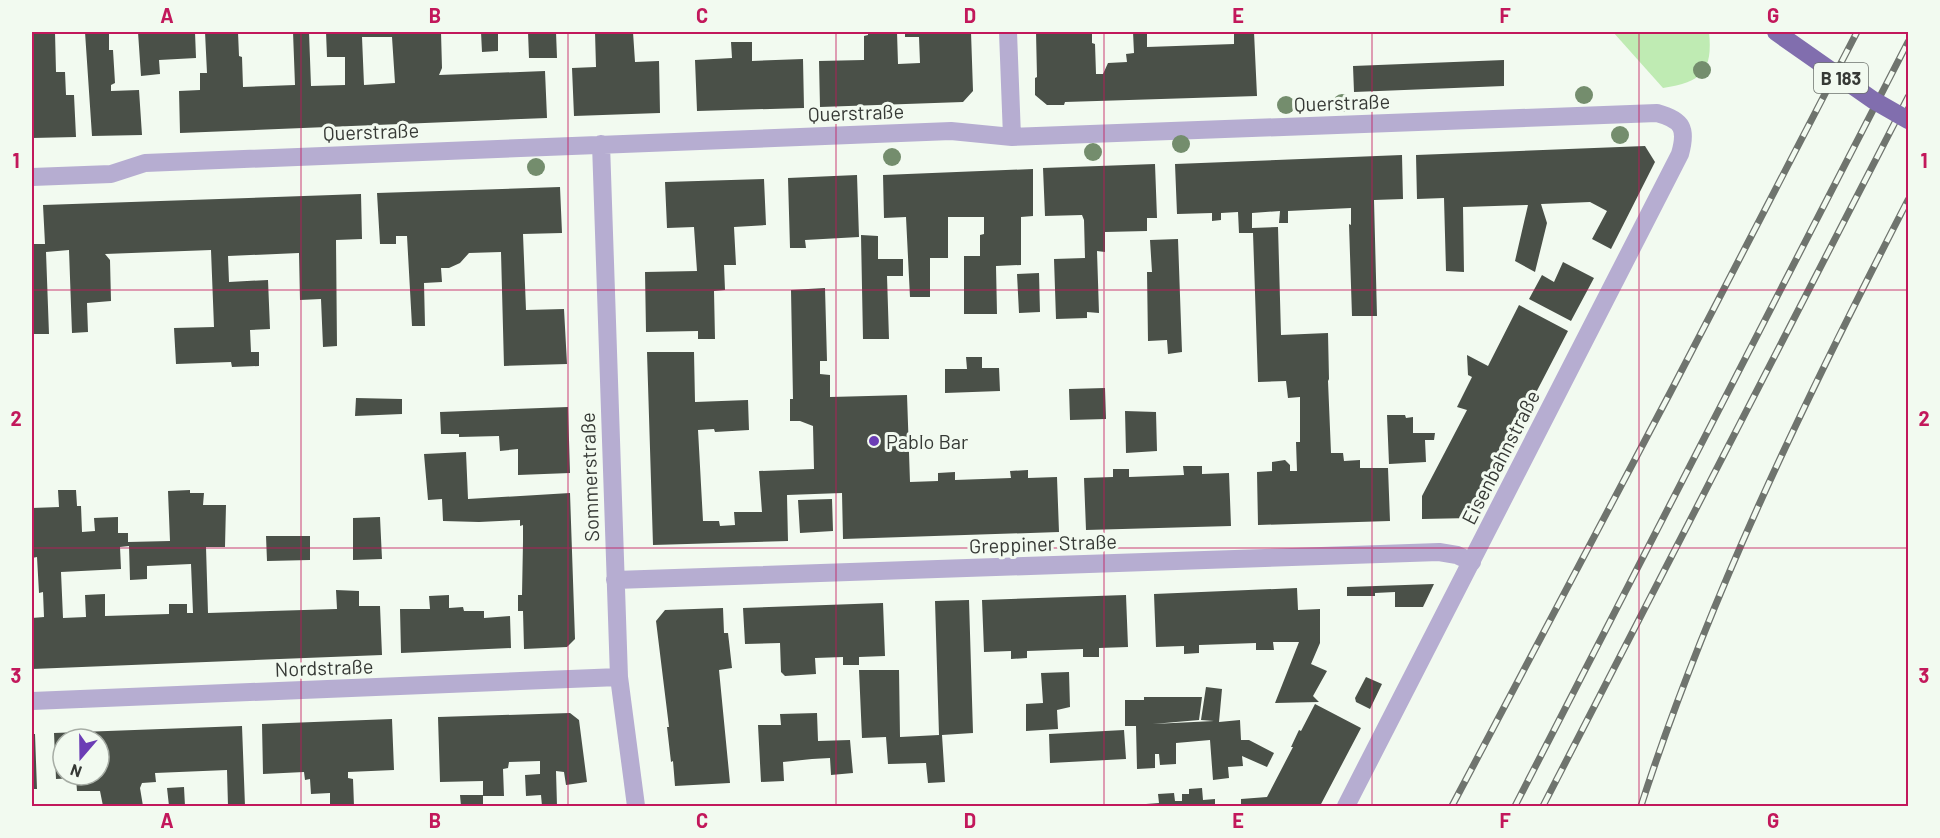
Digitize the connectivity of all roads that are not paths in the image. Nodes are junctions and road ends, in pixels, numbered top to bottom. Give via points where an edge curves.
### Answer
1 (1008, 32) edge
2 (1776, 32) edge
3 (1908, 120) edge
4 (1681, 125) joint
5 (1012, 137) junction
6 (601, 144) junction
7 (32, 177) edge
8 (1472, 562) junction
9 (615, 580) junction
10 (619, 677) junction
11 (32, 701) edge
12 (636, 807) edge
13 (1346, 807) edge

1 - 5 street
2 - 3 main road, B 183, bridge
4 - 5 street, Querstraße via 1671,116 1657,113
4 - 8 street, Eisenbahnstraße via 1684,139 1680,154
5 - 6 street, Querstraße via 951,131
6 - 7 street, Querstraße via 145,163 111,174
6 - 9 street, Sommerstraße
8 - 9 street, Greppiner Straße via 1439,552
8 - 13 street, Eisenbahnstraße
9 - 10 street, Sommerstraße
10 - 11 street, Nordstraße
10 - 12 street, Sommerstraße

